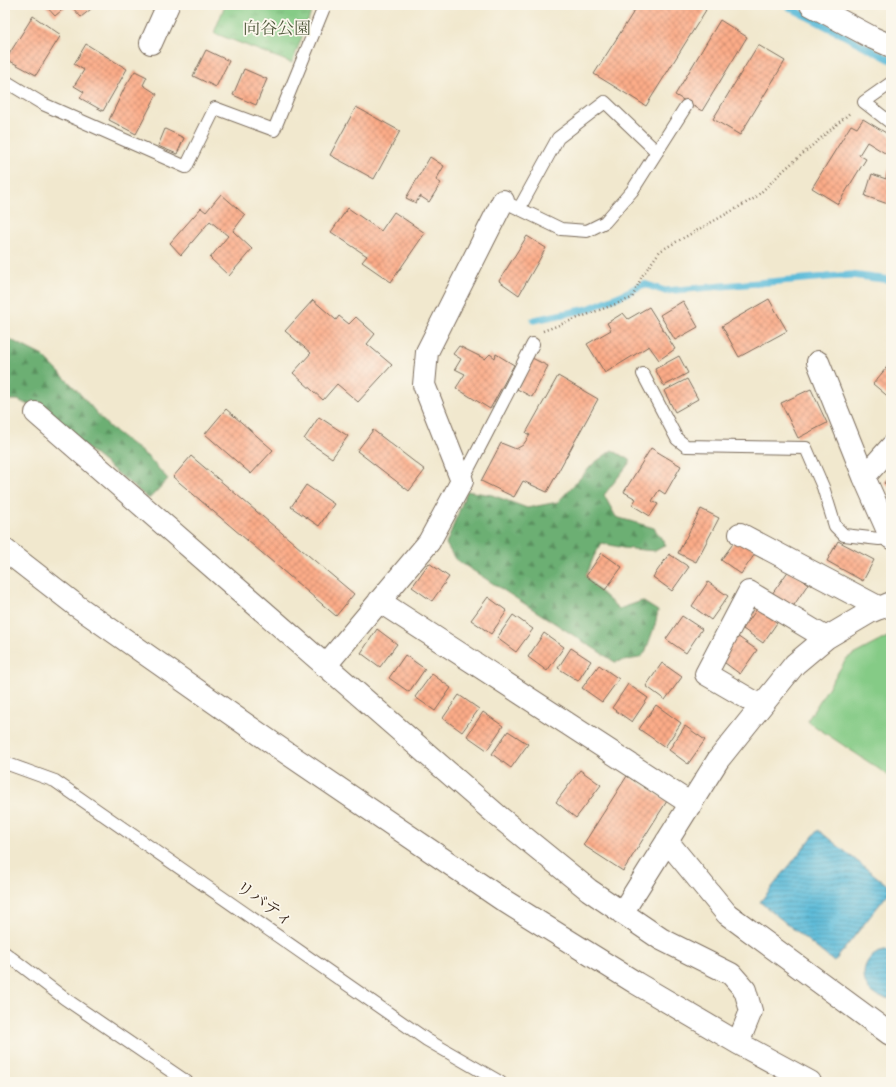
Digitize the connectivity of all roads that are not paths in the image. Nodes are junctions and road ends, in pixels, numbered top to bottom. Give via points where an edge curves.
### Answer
1 (168, 5) edge
2 (325, 5) edge
3 (811, 5) edge
4 (885, 38) edge
5 (151, 43) dead end
6 (5, 81) edge
7 (891, 83) edge
8 (686, 106) dead end
9 (891, 123) edge
10 (657, 152) junction
11 (511, 205) junction
12 (534, 344) road end
13 (818, 362) dead end
14 (643, 374) dead end
15 (36, 413) dead end
16 (891, 447) edge
17 (864, 477) junction
18 (462, 481) junction
19 (740, 534) dead end
20 (891, 538) edge
21 (5, 550) edge
22 (379, 601) junction
23 (886, 606) edge
24 (826, 638) junction
25 (325, 666) junction
26 (761, 706) junction
27 (5, 764) edge
28 (691, 804) junction
29 (667, 841) junction
30 (622, 913) junction
31 (5, 953) edge
32 (890, 1034) dead end
33 (738, 1043) junction
34 (187, 1082) edge
35 (500, 1082) edge
36 (810, 1082) edge

1 - 5 street
2 - 6 lane via 274,130 215,108 186,167 43,104
3 - 4 street
7 - 9 lane via 864,102
8 - 10 lane
10 - 11 lane via 632,191 614,212 605,222 588,231 561,229
10 - 11 lane via 605,102 558,138
11 - 18 street via 427,352 424,385
12 - 18 lane
13 - 17 street
14 - 20 lane via 677,439 686,446 806,448 823,487 835,526 844,535
15 - 25 street
16 - 17 street
17 - 20 street
18 - 22 street via 429,542
19 - 23 street
21 - 33 street via 84,611 503,900
22 - 25 street
22 - 28 street
23 - 24 street via 870,612
24 - 26 street via 794,664
24 - 26 street via 749,592 706,674
25 - 30 street via 498,816 588,890
26 - 28 street via 718,760
27 - 35 lane, リバティ via 55,781 427,1040
28 - 29 street
29 - 30 street
29 - 32 street via 727,914
30 - 33 street via 661,939 731,974 745,990 751,1011
31 - 34 lane via 64,998
33 - 36 street

